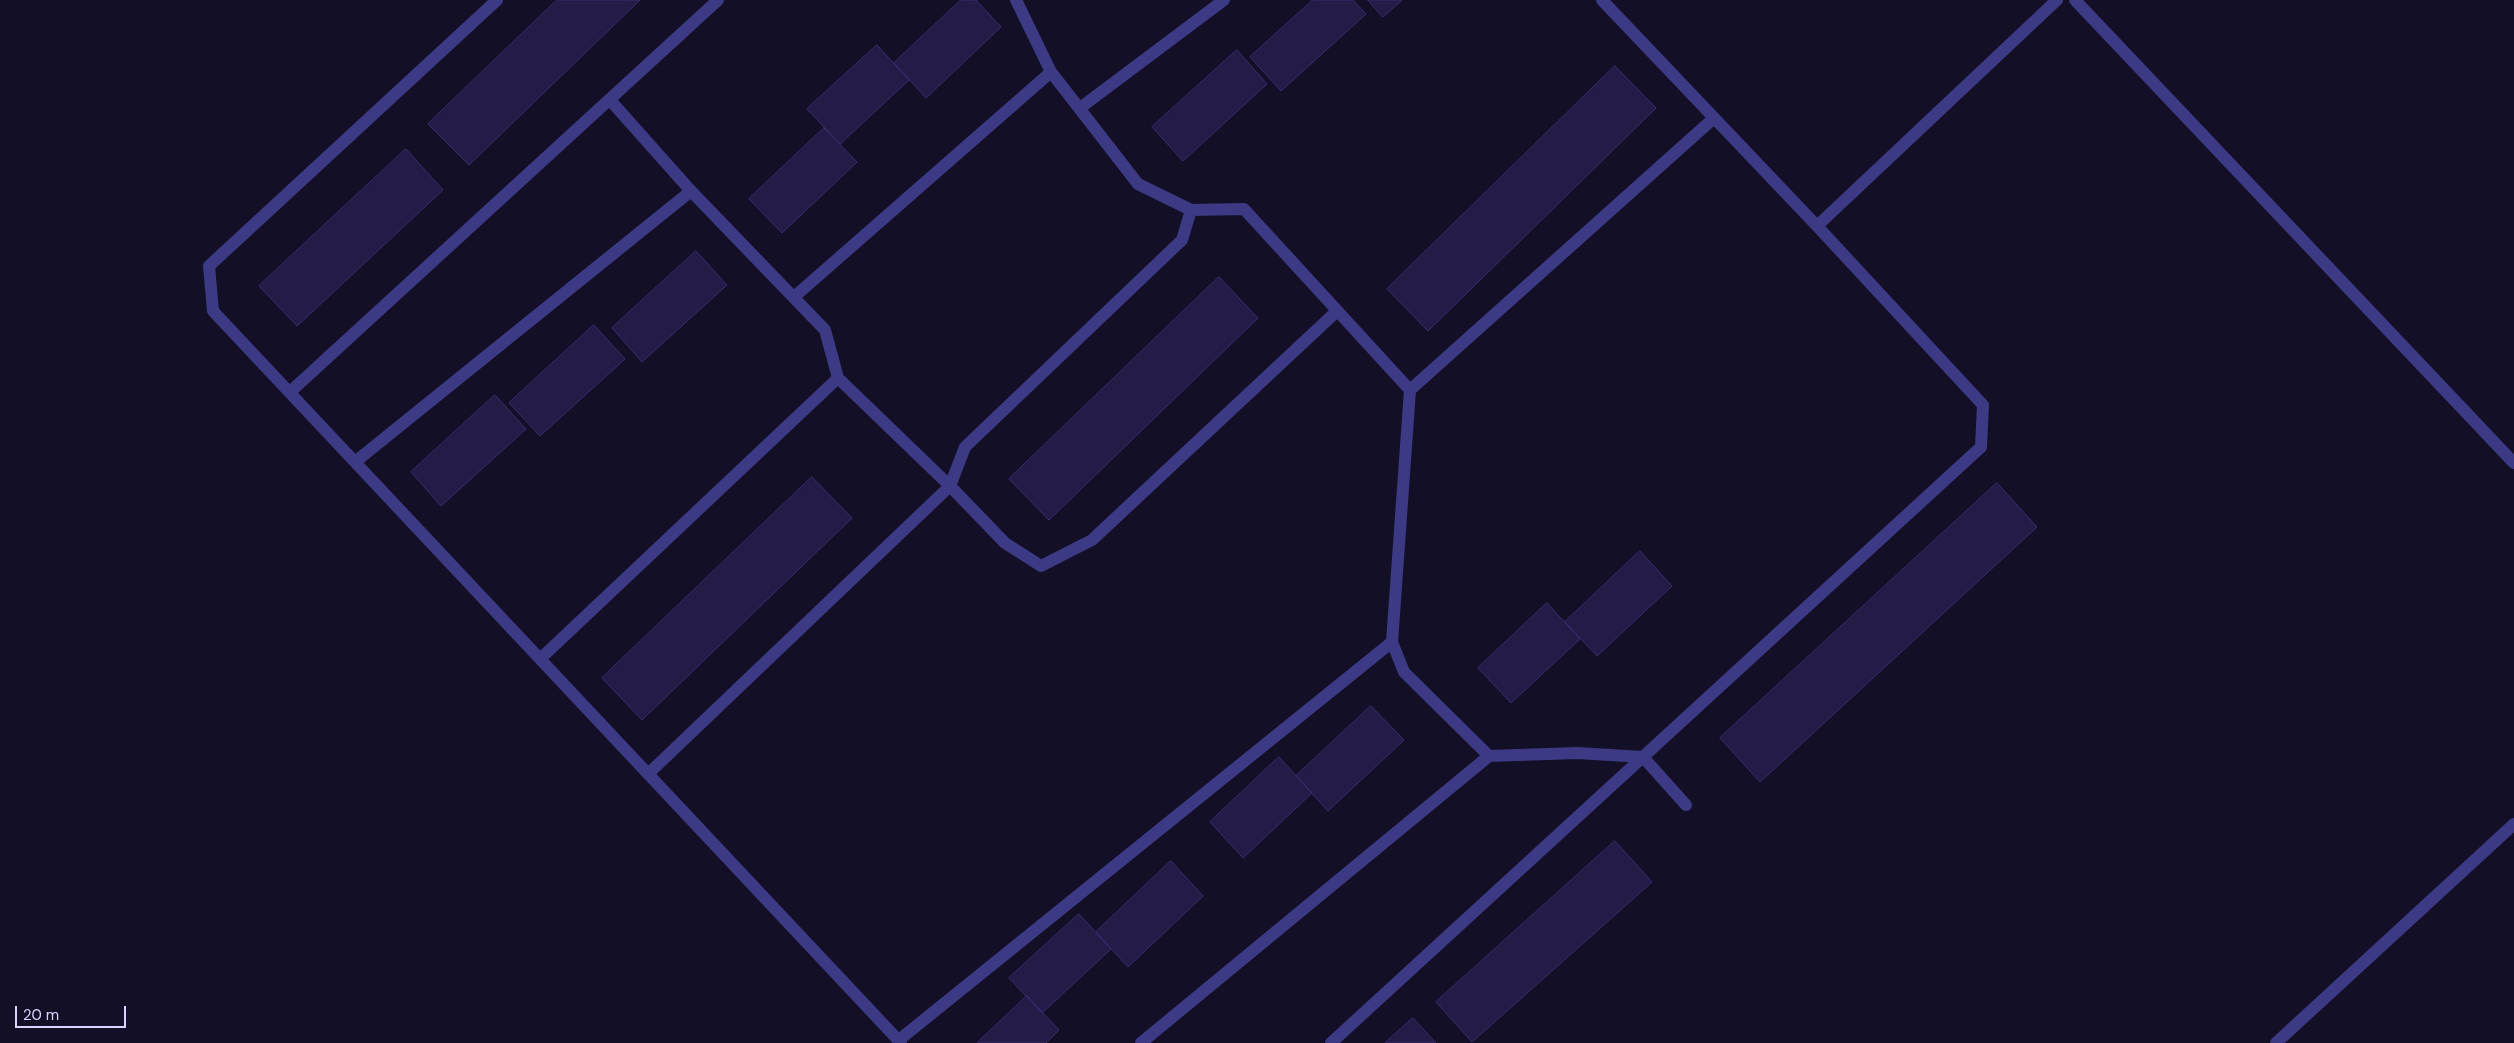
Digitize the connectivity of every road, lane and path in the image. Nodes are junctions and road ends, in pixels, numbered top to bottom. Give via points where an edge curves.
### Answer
1 (497, 0) edge
2 (718, 0) edge
3 (1016, 0) edge
4 (1224, 0) edge
5 (1602, 0) edge
6 (2057, 0) edge
7 (2075, 0) edge
8 (1051, 72) junction
9 (610, 100) junction
10 (1080, 108) junction
11 (1714, 118) junction
12 (691, 191) junction
13 (1191, 210) junction
14 (1817, 226) junction
15 (794, 298) junction
16 (1337, 311) junction
17 (838, 378) junction
18 (1410, 390) junction
19 (290, 392) junction
20 (355, 462) junction
21 (2514, 463) edge
22 (950, 486) junction
23 (1392, 642) junction
24 (540, 659) junction
25 (1489, 756) junction
26 (1642, 757) junction
27 (648, 774) junction
28 (1686, 805) dead end
29 (2514, 824) edge
30 (900, 1042) edge
31 (1141, 1043) edge
32 (1332, 1043) edge
33 (2276, 1043) edge

1 - 19 street via 209,266 213,311
2 - 9 street
3 - 8 street
4 - 10 street
5 - 11 street
6 - 14 street
7 - 21 street
8 - 10 street
8 - 15 street
9 - 12 street
9 - 19 street
10 - 13 street via 1138,184
11 - 14 street
11 - 18 street
12 - 15 street
12 - 20 street
13 - 16 street via 1244,210
13 - 22 street via 1182,240 965,447
14 - 26 street via 1983,405 1981,447
15 - 17 street via 825,330
16 - 18 street
16 - 22 street via 1092,540 1041,566 1005,543
17 - 22 street
17 - 24 street
18 - 23 street
19 - 20 street
20 - 24 street
22 - 27 street
23 - 25 street via 1404,672
23 - 30 street
24 - 27 street
25 - 26 street via 1577,754
25 - 31 street
26 - 28 street
26 - 32 street
27 - 30 street
29 - 33 street

